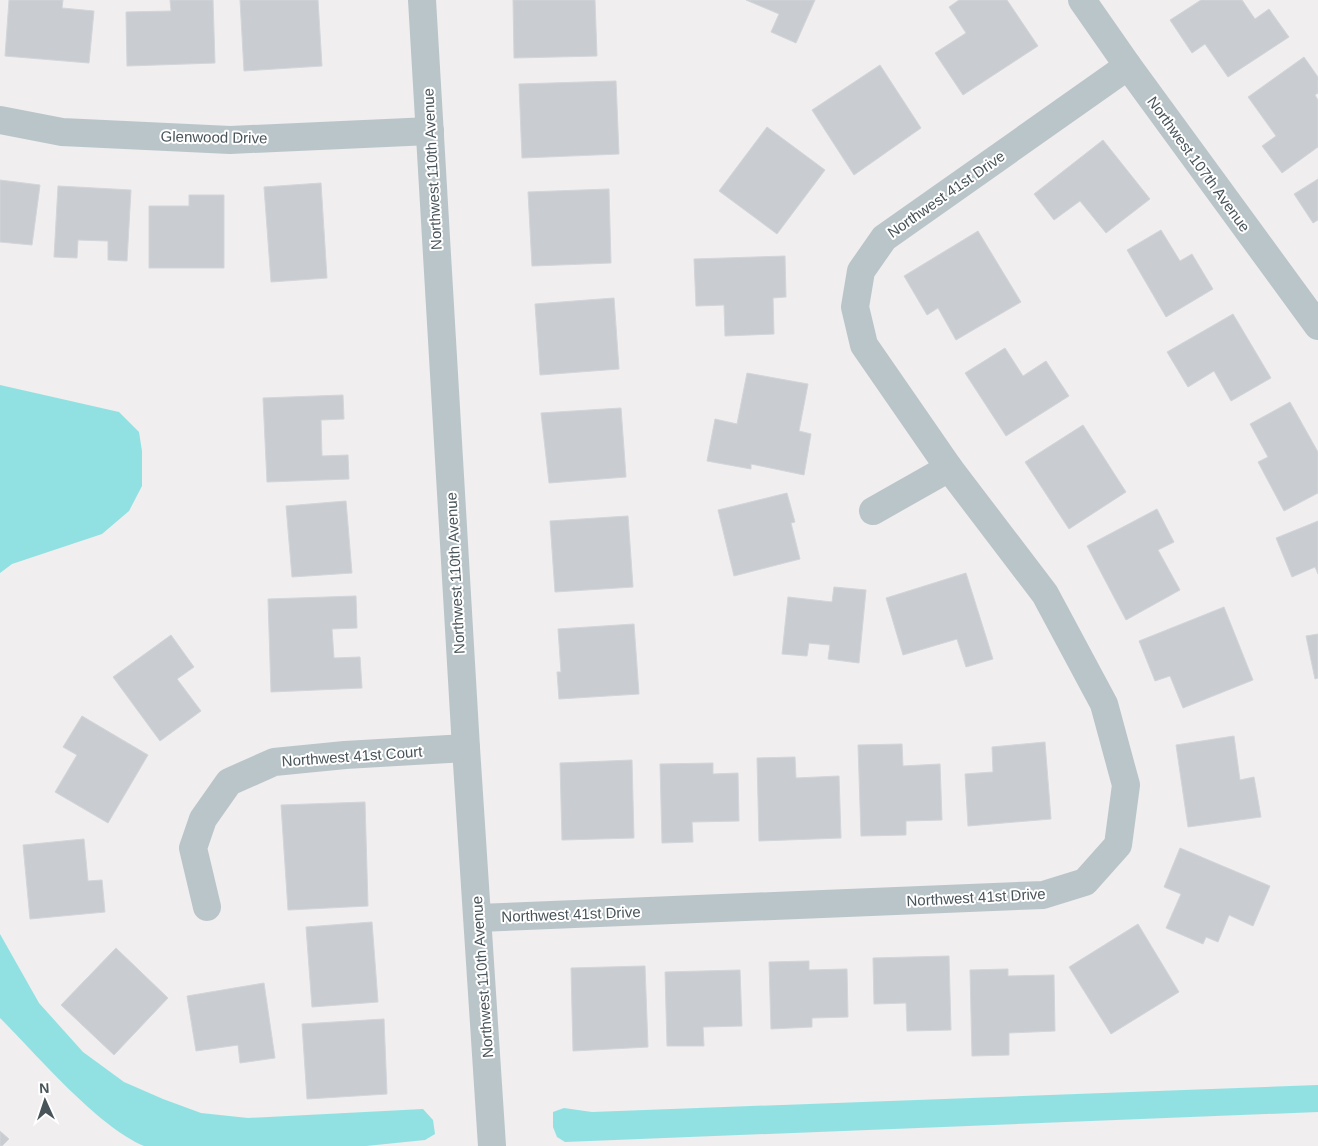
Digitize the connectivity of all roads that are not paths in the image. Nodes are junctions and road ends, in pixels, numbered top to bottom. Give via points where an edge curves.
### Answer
1 (422, 0) edge
2 (1082, 0) edge
3 (1128, 66) junction
4 (0, 120) edge
5 (430, 131) junction
6 (1318, 326) edge
7 (949, 468) junction
8 (873, 511) dead end
9 (466, 748) junction
10 (207, 907) dead end
11 (478, 918) junction
12 (492, 1146) edge

1 - 5 street, Northwest 110th Avenue
2 - 3 street, Northwest 107th Avenue
3 - 6 street, Northwest 107th Avenue
3 - 7 street, Northwest 41st Drive via 884,238 861,272 855,307 864,345
4 - 5 street, Glenwood Drive via 62,132 230,140
5 - 9 street, Northwest 110th Avenue
7 - 8 street
7 - 11 street, Northwest 41st Drive via 1045,594 1104,704 1126,785 1118,845 1085,882 1043,895
9 - 10 street, Northwest 41st Court via 274,762 229,782 203,819 193,848
9 - 11 street, Northwest 110th Avenue
11 - 12 street, Northwest 110th Avenue

